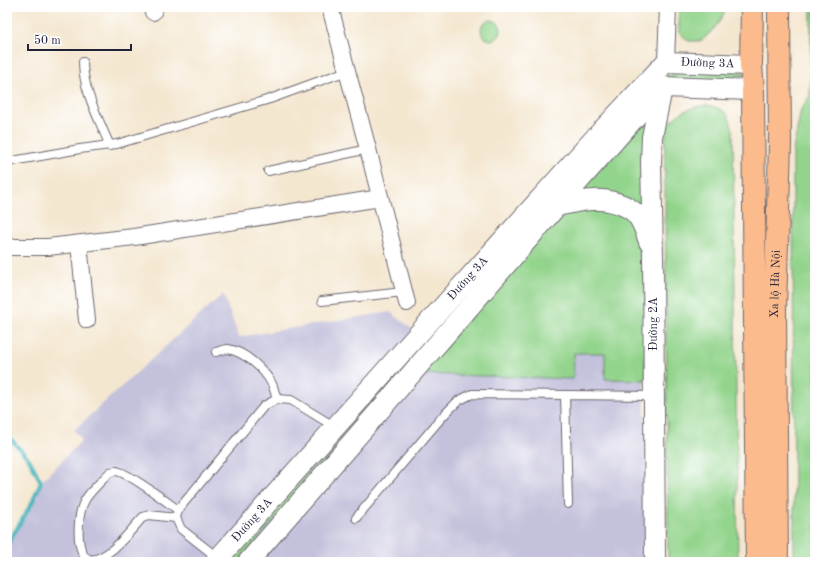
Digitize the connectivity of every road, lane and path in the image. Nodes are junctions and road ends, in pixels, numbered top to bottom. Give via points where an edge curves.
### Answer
1 (330, 7) edge
2 (668, 7) edge
3 (752, 7) edge
4 (780, 7) edge
5 (83, 62) dead end
6 (666, 62) junction
7 (752, 64) junction
8 (347, 71) junction
9 (662, 87) junction
10 (753, 90) junction
11 (110, 146) junction
12 (368, 149) junction
13 (7, 162) edge
14 (268, 171) dead end
15 (380, 198) junction
16 (557, 206) junction
17 (79, 244) junction
18 (7, 247) edge
19 (653, 256) junction
20 (405, 297) joint
21 (322, 301) dead end
22 (87, 320) dead end
23 (216, 352) dead end
24 (565, 395) junction
25 (654, 396) junction
26 (277, 399) junction
27 (335, 428) junction
28 (568, 504) dead end
29 (177, 514) junction
30 (356, 518) dead end
31 (217, 560) edge
32 (248, 562) edge
33 (655, 562) edge
34 (757, 562) edge
35 (777, 562) edge

1 - 8 street
2 - 6 street
3 - 7 highway
4 - 35 highway, Xa lộ Hà Nội via 780,143 775,310
5 - 11 lane via 83,73 91,99
6 - 7 street, Đường 3A
6 - 9 street, Đường 2A
6 - 27 street, Đường 3A
7 - 10 highway, Xa lộ Hà Nội
8 - 11 lane via 229,112
8 - 12 street
9 - 10 street
9 - 16 street, Đường 3A
9 - 19 street, Đường 2A via 652,138
10 - 34 highway, Xa lộ Hà Nội
11 - 13 lane
12 - 14 lane
12 - 15 street
15 - 17 street
15 - 20 street
16 - 19 street via 593,200 613,202 628,208 641,220
16 - 32 street, Đường 3A
17 - 18 street
17 - 22 street
19 - 25 street, Đường 2A
20 - 21 lane
23 - 26 lane via 227,349 239,352 255,363 268,377
24 - 25 lane
24 - 28 lane
24 - 30 lane via 472,394 458,401 442,416
25 - 33 street, Đường 2A
26 - 27 lane via 291,400
26 - 29 lane via 264,406
27 - 31 street, Đường 3A
29 - 29 lane via 143,517 109,552 96,560 90,560 84,555 80,546 82,506 110,472 123,473 144,486
29 - 31 lane via 181,529

